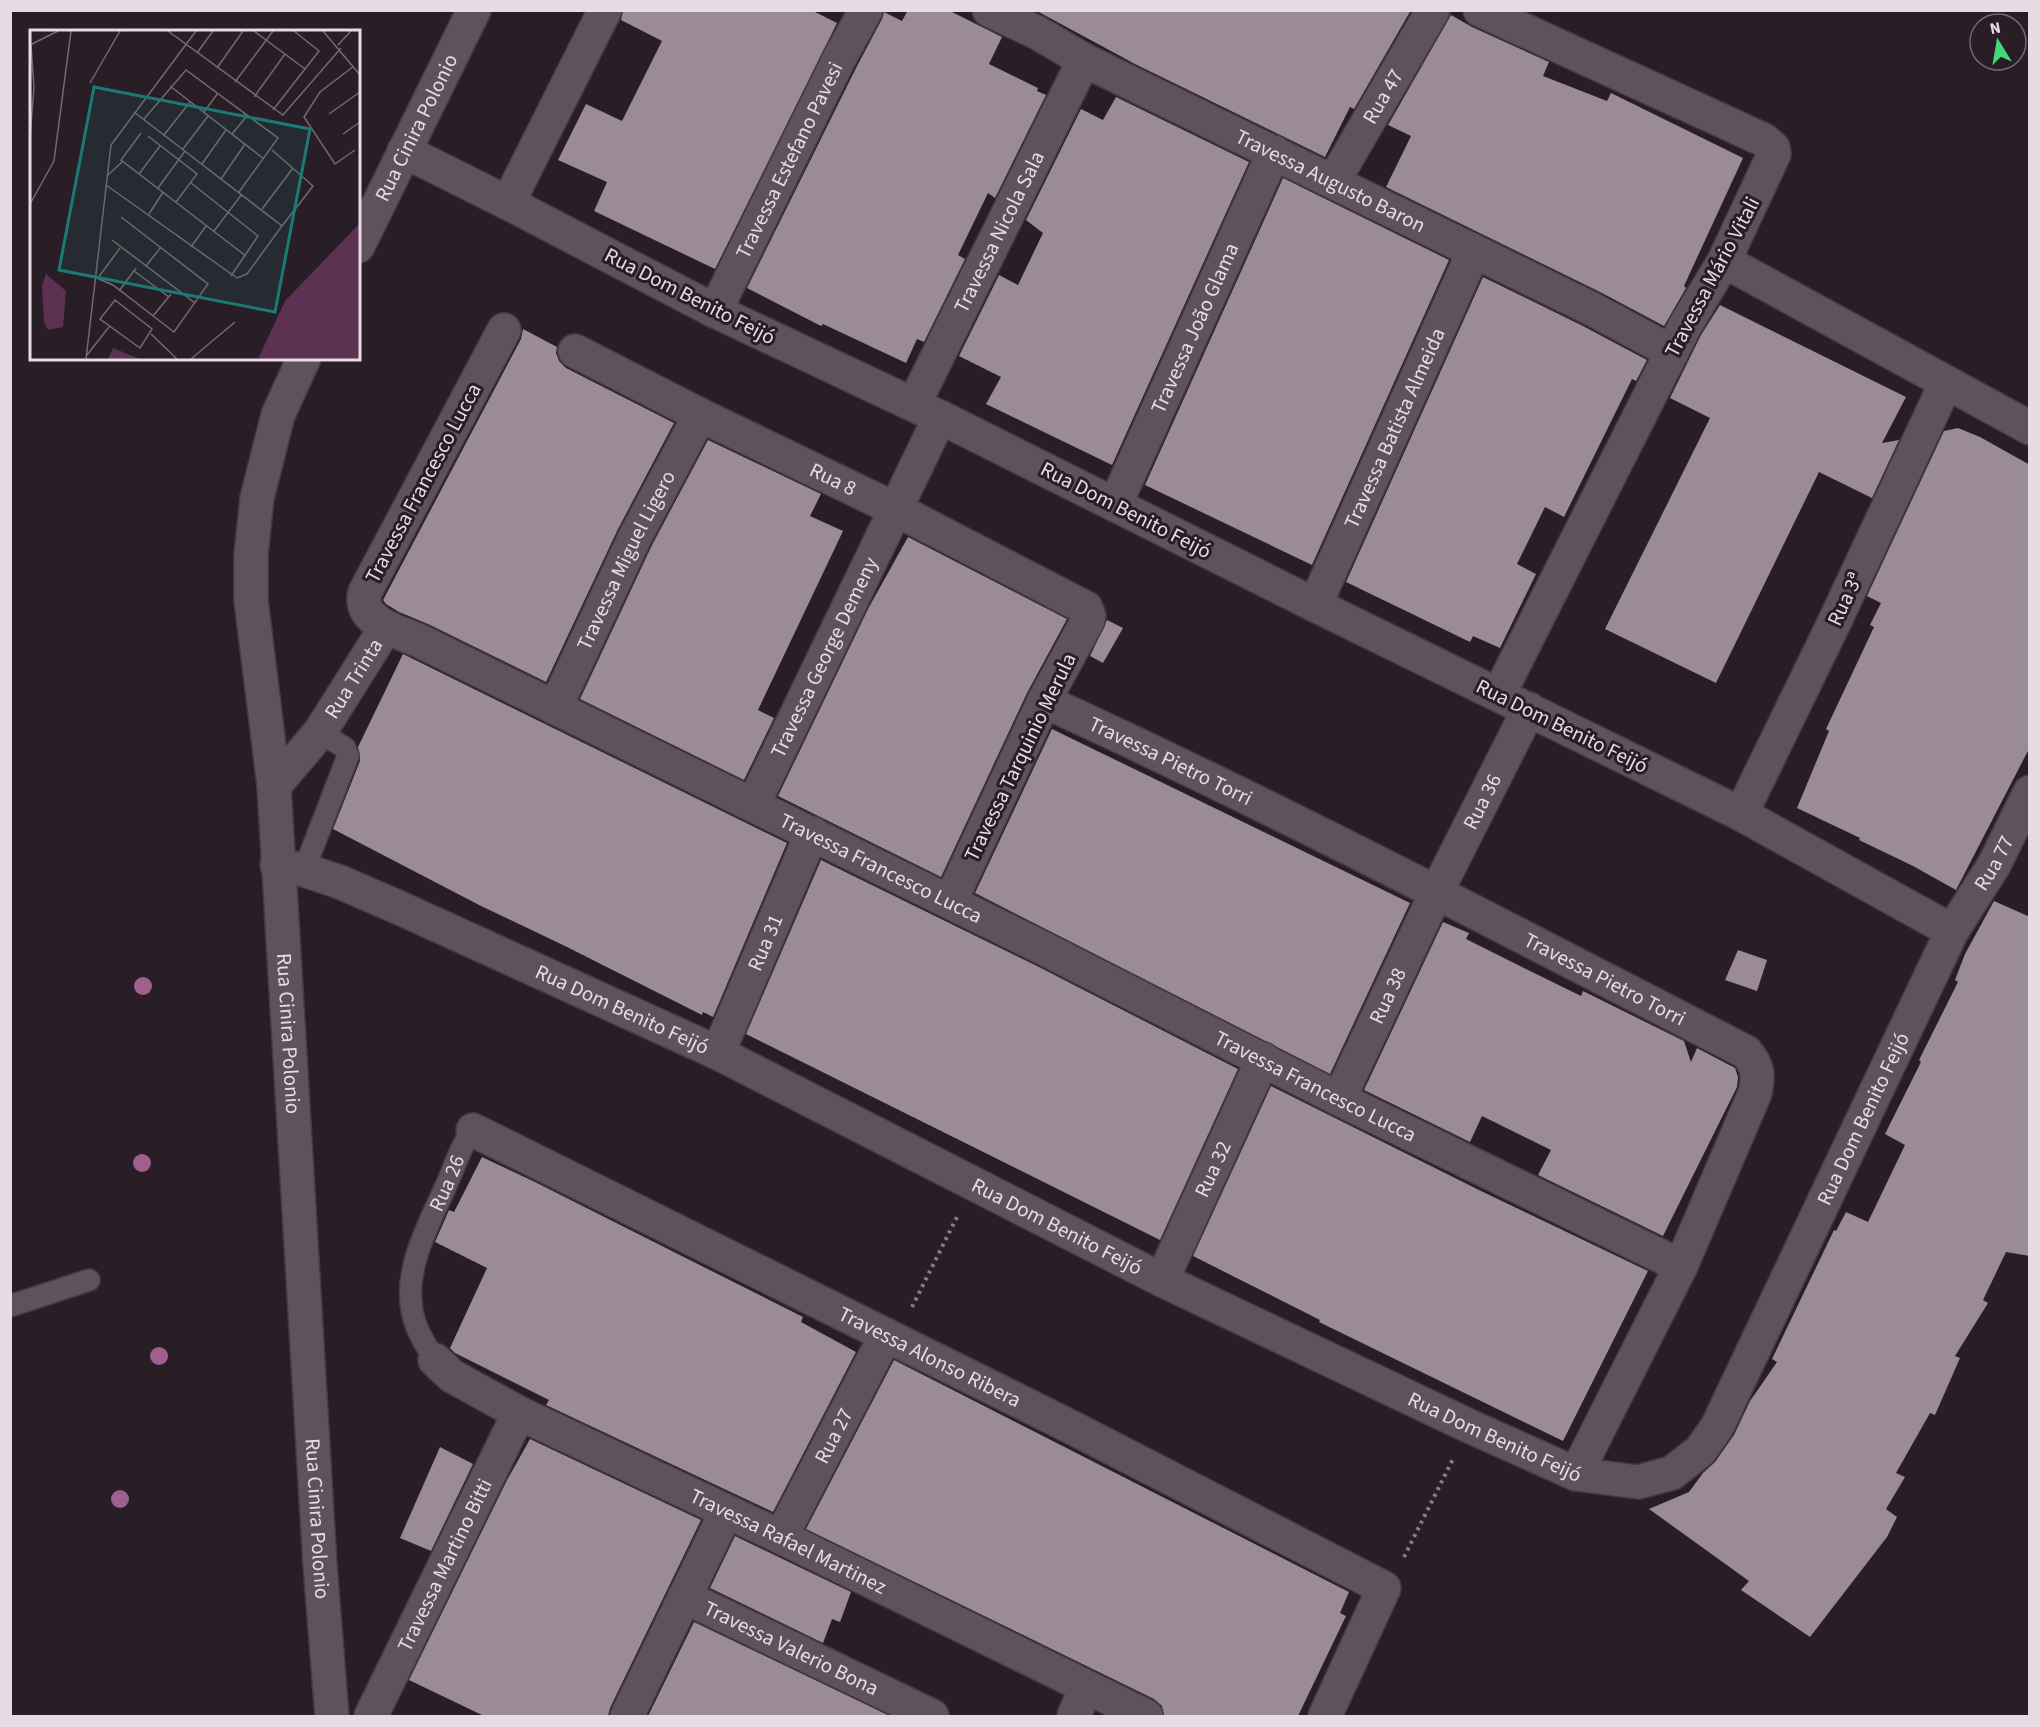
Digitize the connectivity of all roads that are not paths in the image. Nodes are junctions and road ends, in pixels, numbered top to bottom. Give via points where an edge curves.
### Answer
1 (474, 10) edge
2 (605, 10) edge
3 (866, 10) edge
4 (989, 10) edge
5 (1433, 10) edge
6 (1480, 10) edge
7 (1043, 22) edge
8 (1084, 60) junction
9 (404, 151) junction
10 (1274, 152) junction
11 (1333, 182) junction
12 (508, 202) junction
13 (360, 242) edge
14 (1474, 251) junction
15 (1724, 261) junction
16 (715, 311) junction
17 (504, 330) dead end
18 (575, 351) dead end
19 (1672, 352) junction
20 (303, 360) edge
21 (1946, 383) junction
22 (927, 411) junction
23 (700, 415) junction
24 (2030, 428) edge
25 (1115, 505) junction
26 (896, 509) junction
27 (1315, 605) junction
28 (1088, 612) joint
29 (386, 627) junction
30 (1499, 694) junction
31 (1044, 701) junction
32 (555, 708) junction
33 (1530, 709) junction
34 (320, 732) junction
35 (274, 786) junction
36 (2030, 792) edge
37 (753, 806) junction
38 (1741, 814) junction
39 (812, 834) junction
40 (291, 868) junction
41 (1436, 893) junction
42 (950, 902) junction
43 (1952, 931) junction
44 (718, 1053) junction
45 (1263, 1059) junction
46 (1339, 1100) junction
47 (473, 1130) joint
48 (1681, 1266) junction
49 (89, 1280) dead end
50 (1162, 1280) junction
51 (10, 1306) edge
52 (891, 1337) junction
53 (435, 1360) joint
54 (519, 1413) junction
55 (1576, 1474) junction
56 (726, 1512) junction
57 (781, 1537) junction
58 (685, 1597) junction
59 (1080, 1702) edge
60 (332, 1716) edge
61 (371, 1716) edge
62 (627, 1716) edge
63 (932, 1716) edge
64 (1146, 1716) edge
65 (1325, 1716) edge

1 - 9 street, Rua Cinira Polonio
2 - 12 street
3 - 16 street, Travessa Estefano Pavesi
4 - 7 street, Travessa Augusto Baron
5 - 11 street, Rua 47
6 - 15 street, Travessa Mário Vitali via 1770,144 1772,159
7 - 8 street, Travessa Augusto Baron
8 - 10 street, Travessa Augusto Baron
8 - 22 street, Travessa Nicola Sala
9 - 12 street, Rua Dom Benito Feijó
9 - 13 street, Rua Cinira Polonio
10 - 11 street, Travessa Augusto Baron
10 - 25 street, Travessa João Glama
11 - 14 street, Travessa Augusto Baron
12 - 16 street, Rua Dom Benito Feijó
14 - 19 street, Travessa Augusto Baron
14 - 27 street, Travessa Batista Almeida
15 - 19 street, Travessa Mário Vitali
15 - 21 street
16 - 22 street, Rua Dom Benito Feijó
17 - 29 street, Travessa Francesco Lucca via 365,592 364,608
18 - 23 street, Rua 8
19 - 30 street, Travessa Mário Vitali
20 - 35 street, Rua Cinira Polonio via 278,415 257,498 251,555 251,600
21 - 24 street
21 - 38 street, Rua 3ª
22 - 25 street, Rua Dom Benito Feijó
22 - 26 street, Travessa Nicola Sala
23 - 26 street, Rua 8
23 - 32 street, Travessa Miguel Ligero via 635,537
25 - 27 street, Rua Dom Benito Feijó
26 - 28 street, Rua 8
26 - 37 street, Travessa George Demeny
27 - 30 street, Rua Dom Benito Feijó
28 - 31 street, Travessa Tarquinio Merula via 1088,620
29 - 32 street, Travessa Francesco Lucca
29 - 34 street, Rua Trinta
30 - 33 street, Rua Dom Benito Feijó
31 - 41 street, Travessa Pietro Torri
31 - 42 street, Travessa Tarquinio Merula
32 - 37 street, Travessa Francesco Lucca
33 - 38 street, Rua Dom Benito Feijó
33 - 41 street, Rua 36
34 - 35 street, Rua Trinta
34 - 40 lane via 345,748 347,760
35 - 40 street, Rua Cinira Polonio
36 - 43 street, Rua 77 via 1994,865
37 - 39 street, Travessa Francesco Lucca
38 - 43 street, Rua Dom Benito Feijó
39 - 42 street, Travessa Francesco Lucca
39 - 44 street, Rua 31
40 - 44 street, Rua Dom Benito Feijó via 340,882
40 - 60 street, Rua Cinira Polonio via 320,1565
41 - 46 street, Rua 38
41 - 48 street, Travessa Pietro Torri via 1746,1052 1755,1063 1755,1093
42 - 45 street, Travessa Francesco Lucca
43 - 55 street, Rua Dom Benito Feijó via 1718,1428 1701,1452 1672,1473 1638,1482
44 - 50 street, Rua Dom Benito Feijó
45 - 46 street, Travessa Francesco Lucca
45 - 50 street, Rua 32
46 - 48 street, Travessa Francesco Lucca
47 - 52 street, Travessa Alonso Ribera
47 - 53 lane, Rua 26 via 414,1265 413,1319
48 - 55 street, Travessa Pietro Torri
49 - 51 lane
50 - 55 street, Rua Dom Benito Feijó
52 - 57 street, Rua 27
52 - 65 street, Travessa Alonso Ribera via 1384,1588
53 - 54 street, Travessa Rafael Martinez via 452,1376
54 - 56 street, Travessa Rafael Martinez
54 - 61 street, Travessa Martino Bitti
56 - 57 street, Travessa Rafael Martinez
56 - 58 street
57 - 59 street, Travessa Rafael Martinez
58 - 62 street
58 - 63 street, Travessa Valerio Bona
59 - 64 street, Travessa Rafael Martinez

